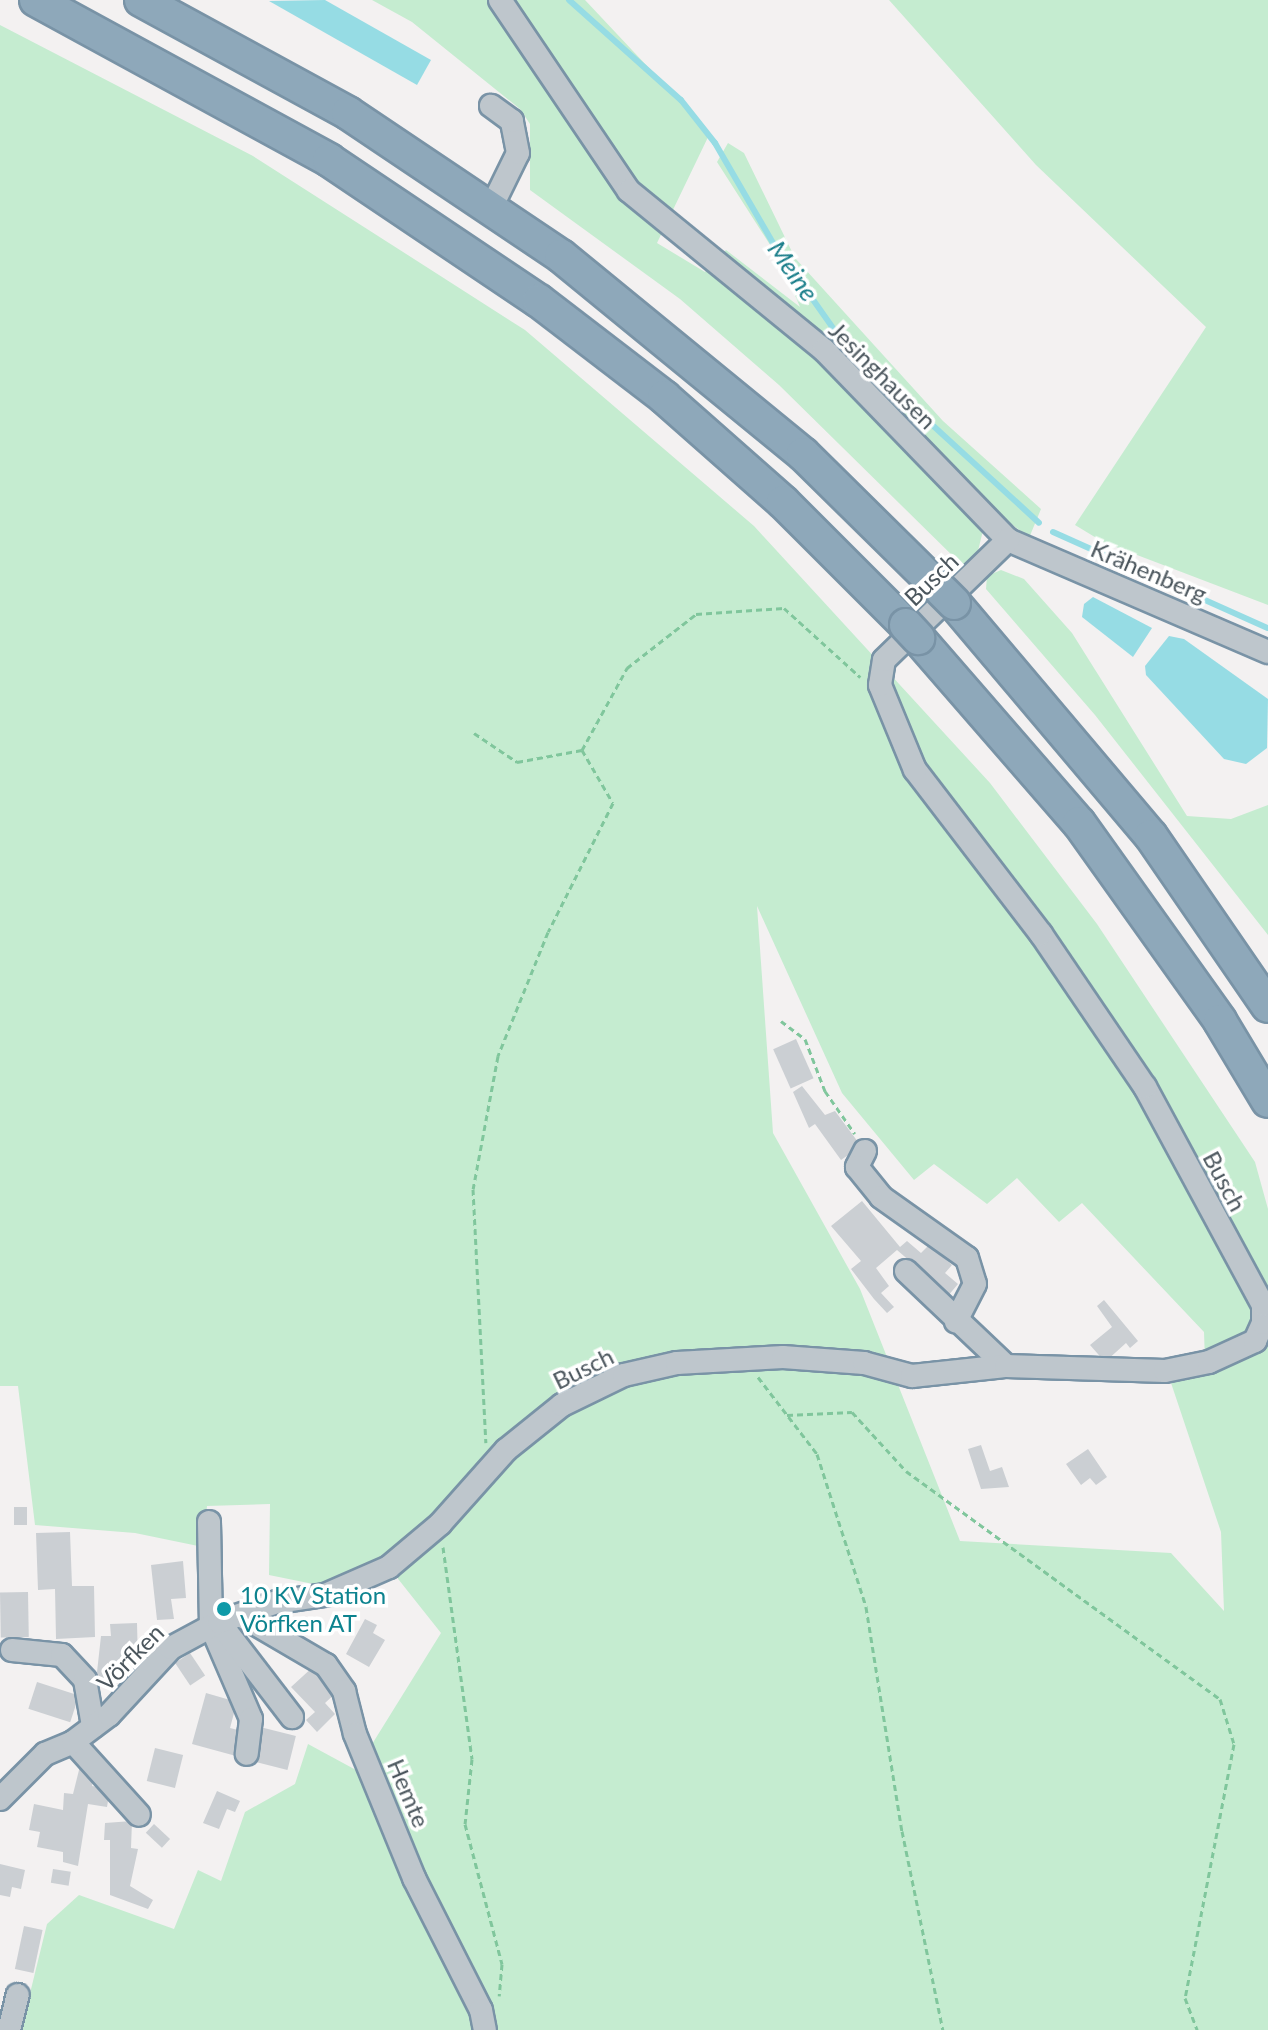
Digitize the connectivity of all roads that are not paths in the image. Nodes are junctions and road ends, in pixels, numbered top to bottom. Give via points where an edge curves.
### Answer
1 (36, 0) edge
2 (141, 0) edge
3 (500, 0) edge
4 (491, 106) dead end
5 (491, 208) junction
6 (1008, 540) junction
7 (1268, 652) edge
8 (1268, 1006) edge
9 (1268, 1101) edge
10 (865, 1151) road end
11 (906, 1271) dead end
12 (956, 1321) junction
13 (1006, 1366) junction
14 (496, 1448) joint
15 (209, 1522) dead end
16 (242, 1616) junction
17 (215, 1624) junction
18 (12, 1650) dead end
19 (292, 1717) dead end
20 (93, 1726) junction
21 (73, 1742) junction
22 (247, 1754) dead end
23 (0, 1799) edge
24 (139, 1815) dead end
25 (18, 1995) dead end
26 (9, 2030) edge
27 (485, 2030) edge

1 - 9 highway via 329,160 539,301 664,397 783,502 912,632 1079,823 1220,1021
2 - 5 highway via 348,113
3 - 6 street, Jesinghausen via 629,191 824,350
4 - 5 street via 512,121 518,153
5 - 8 highway via 686,354 803,454 948,597 1151,836
6 - 7 street, Krähenberg
6 - 13 street, Busch via 884,660 880,685 915,770 1041,934 1145,1087 1263,1305 1263,1323 1255,1341 1209,1362 1165,1371
10 - 12 street via 857,1167 881,1197 967,1258 975,1284
11 - 12 street
12 - 13 street
13 - 14 street, Busch via 912,1376 864,1363 677,1363 624,1375 562,1405
14 - 16 street, Vörfken via 440,1524 389,1567 325,1595 277,1602
15 - 17 street
16 - 17 street, Vörfken
16 - 27 street, Hemte via 326,1665 344,1691 355,1734 414,1878 481,2010
17 - 19 street
17 - 20 street, Vörfken via 171,1648 132,1694
17 - 22 street via 251,1719
18 - 20 street via 62,1655 85,1680
20 - 21 street, Vörfken
21 - 23 street, Vörfken via 45,1754
21 - 24 street
25 - 26 street

